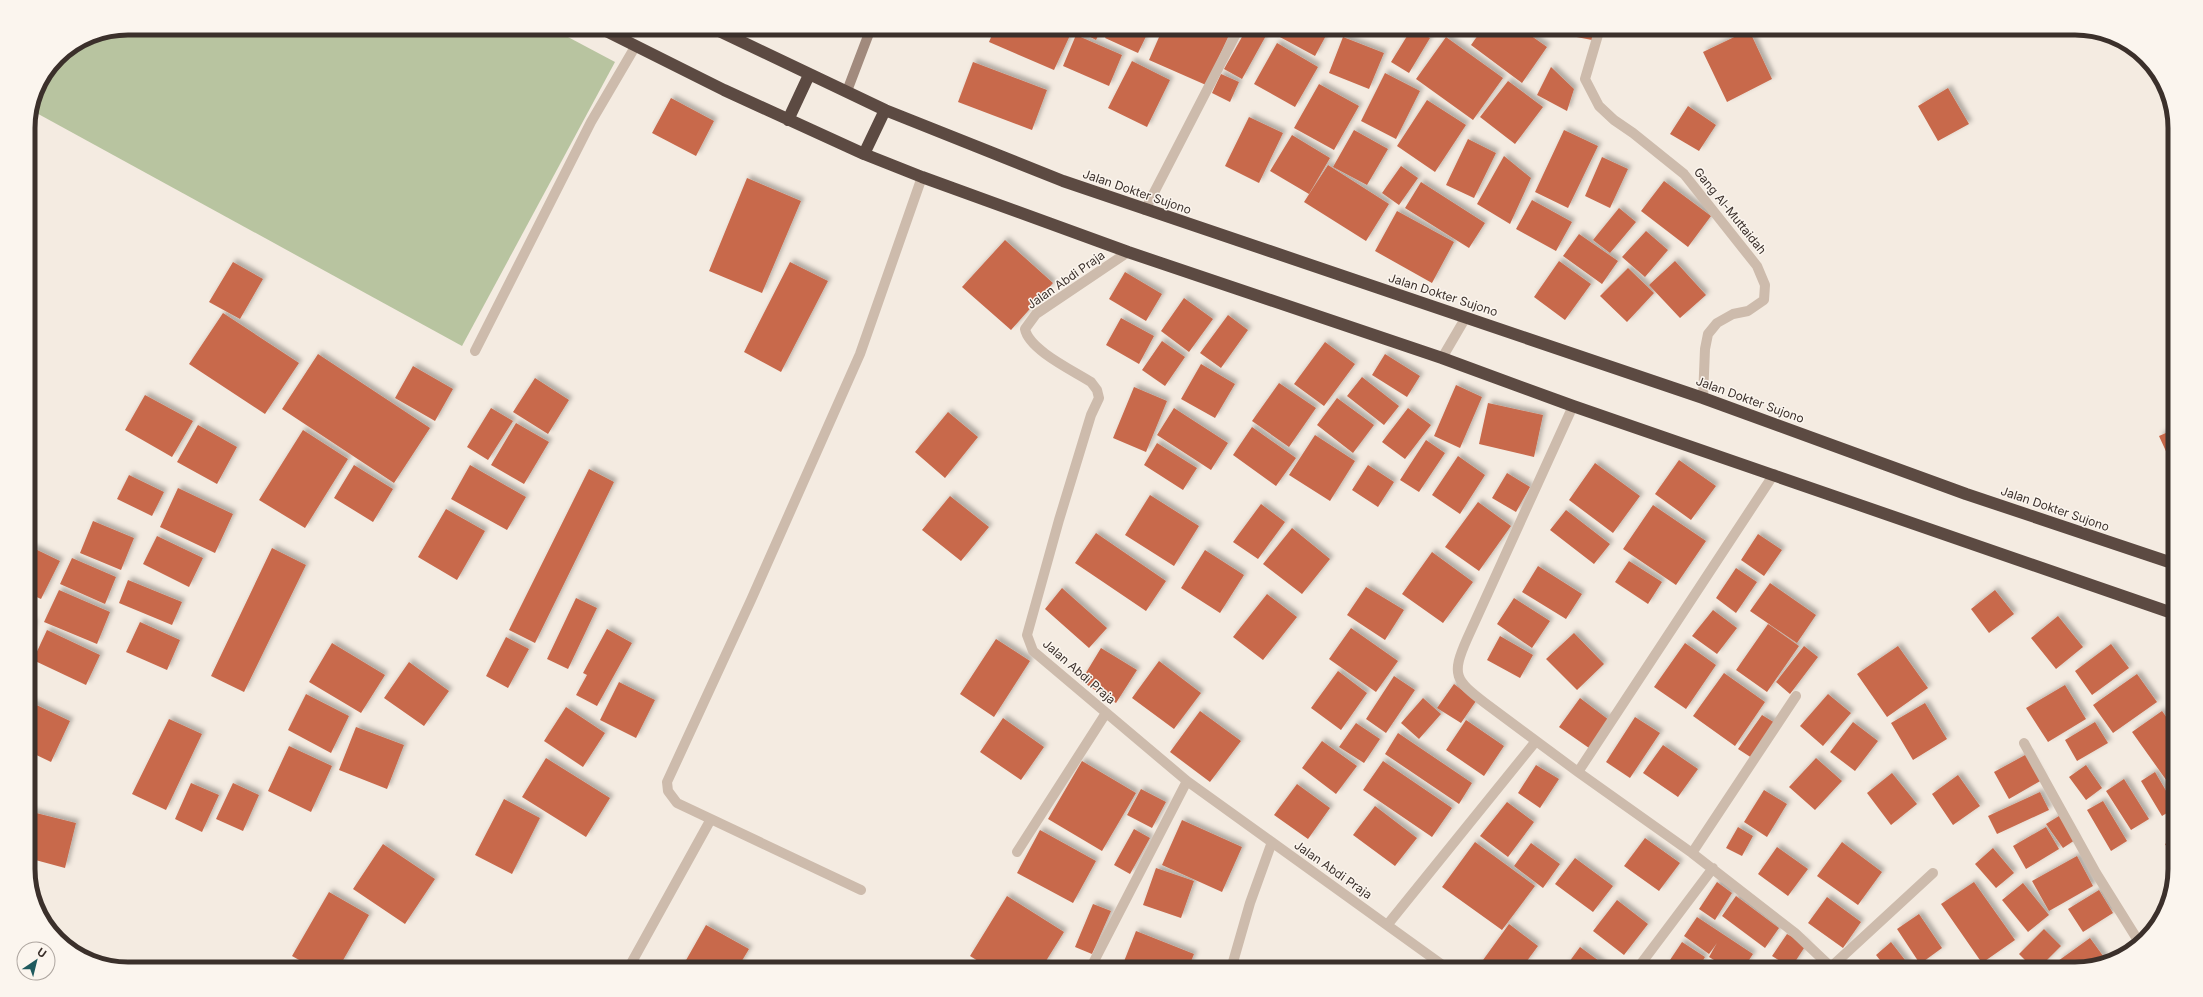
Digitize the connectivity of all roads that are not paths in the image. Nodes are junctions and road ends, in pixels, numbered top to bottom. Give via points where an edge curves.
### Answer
1 (613, 35) edge
2 (728, 35) edge
3 (868, 35) edge
4 (1235, 35) edge
5 (1598, 35) edge
6 (635, 47) junction
7 (809, 74) junction
8 (847, 91) junction
9 (885, 110) junction
10 (788, 120) junction
11 (864, 154) junction
12 (922, 177) junction
13 (1145, 210) junction
14 (1128, 252) junction
15 (1466, 317) junction
16 (475, 351) dead end
17 (1442, 358) junction
18 (1703, 398) junction
19 (1574, 406) junction
20 (1774, 474) junction
21 (2168, 562) edge
22 (2168, 612) edge
23 (1796, 696) dead end
24 (1106, 713) junction
25 (1536, 741) junction
26 (2024, 743) dead end
27 (1578, 772) junction
28 (1187, 780) junction
29 (711, 819) junction
30 (1272, 842) junction
31 (1017, 852) dead end
32 (1692, 853) junction
33 (1713, 868) junction
34 (1933, 873) dead end
35 (861, 890) dead end
36 (1388, 924) junction
37 (2137, 938) edge
38 (632, 962) edge
39 (1094, 962) edge
40 (1233, 962) edge
41 (1439, 962) edge
42 (1642, 962) edge
43 (1826, 962) edge
44 (1838, 962) edge

1 - 6 highway
2 - 7 highway, Jalan Dokter Sujono
3 - 8 main road
4 - 13 street
5 - 18 street, Gang Al-Muttaidah via 1585,79 1599,106 1684,174 1757,266 1766,285 1764,300 1748,311 1733,314 1722,320 1708,334 1704,349
6 - 10 highway
6 - 16 street via 584,136
7 - 8 highway, Jalan Dokter Sujono
7 - 10 highway
8 - 9 highway, Jalan Dokter Sujono
9 - 11 highway
9 - 13 highway, Jalan Dokter Sujono via 1063,181
10 - 11 highway
11 - 12 highway
12 - 14 highway
12 - 29 street via 860,354 667,782 668,791 677,803
13 - 15 highway, Jalan Dokter Sujono
14 - 17 highway
14 - 24 street, Jalan Abdi Praja via 1036,314 1025,329 1026,336 1035,346 1091,382 1099,398 1091,415 1059,520 1027,635 1033,651
15 - 17 street
15 - 18 highway, Jalan Dokter Sujono
17 - 19 highway
18 - 21 highway, Jalan Dokter Sujono via 1959,491
19 - 20 highway
19 - 25 street via 1458,659 1457,674 1464,686
20 - 22 highway
20 - 27 street
23 - 32 street
24 - 28 street, Jalan Abdi Praja
24 - 31 street
25 - 27 street
25 - 36 street
26 - 37 street via 2096,873
27 - 32 street
28 - 30 street, Jalan Abdi Praja
28 - 39 street
29 - 35 street
29 - 38 street
30 - 36 street, Jalan Abdi Praja
30 - 40 street via 1250,903
32 - 33 street
33 - 42 street
33 - 43 street via 1795,933
34 - 44 street
36 - 41 street, Jalan Abdi Praja

